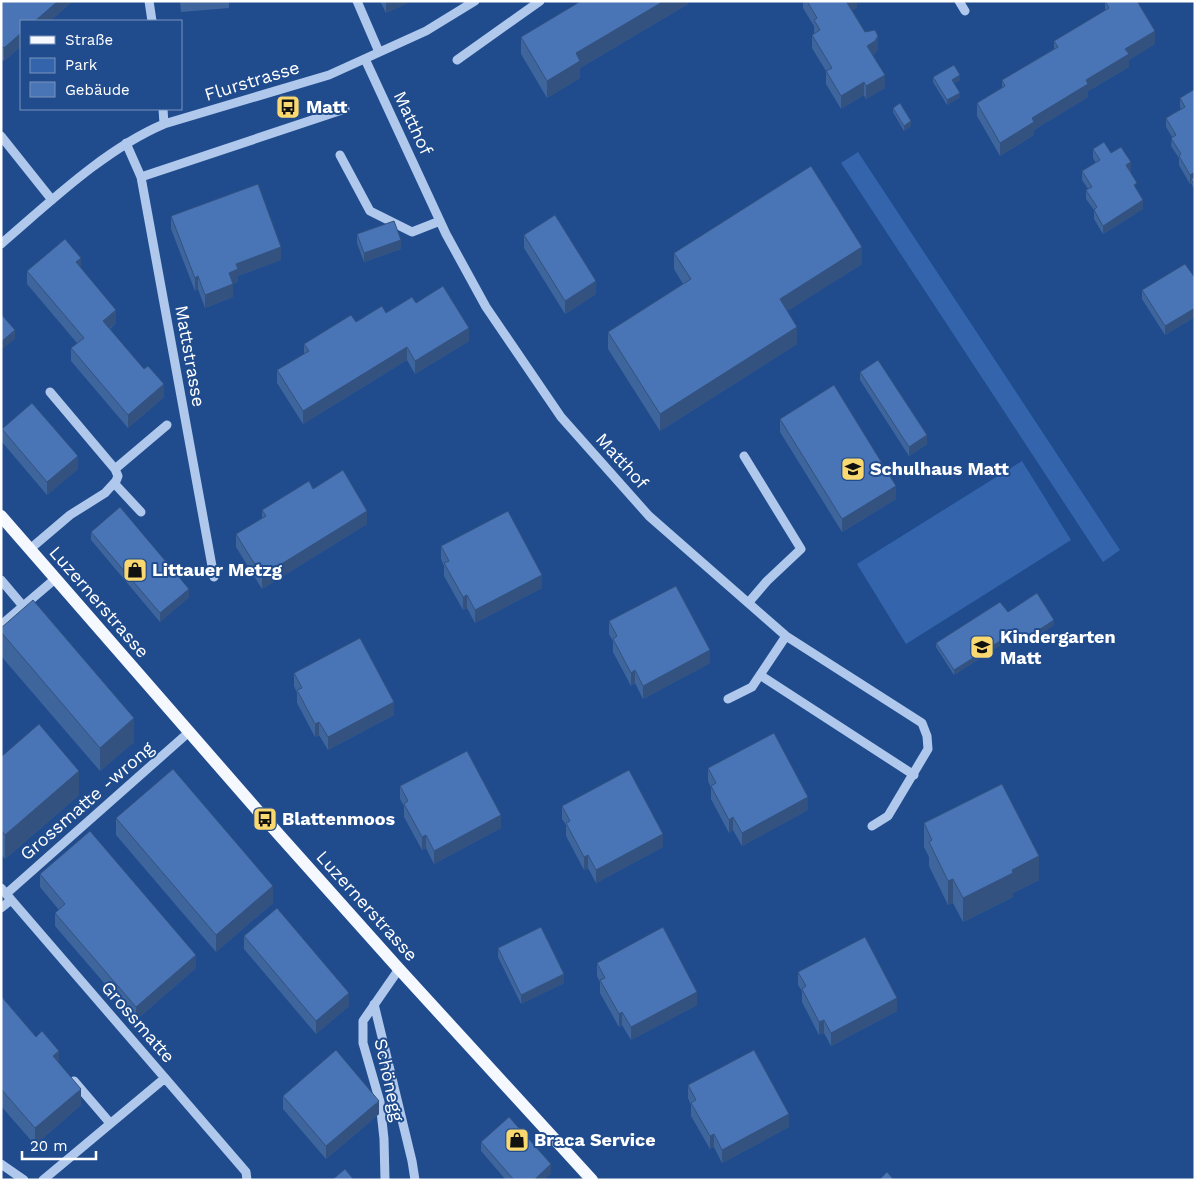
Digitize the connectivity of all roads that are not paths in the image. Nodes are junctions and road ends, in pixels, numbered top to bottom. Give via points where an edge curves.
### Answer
1 (150, 1) edge
2 (357, 1) edge
3 (475, 1) edge
4 (540, 1) edge
5 (959, 1) edge
6 (965, 11) dead end
7 (152, 20) edge
8 (379, 52) junction
9 (365, 59) junction
10 (457, 60) dead end
11 (163, 110) edge
12 (345, 110) dead end
13 (164, 124) junction
14 (1, 136) edge
15 (126, 143) junction
16 (340, 155) dead end
17 (141, 177) junction
18 (52, 200) junction
19 (440, 221) junction
20 (1, 244) edge
21 (50, 392) dead end
22 (167, 426) dead end
23 (744, 456) dead end
24 (115, 469) junction
25 (114, 483) junction
26 (141, 512) dead end
27 (1, 516) edge
28 (30, 549) junction
29 (214, 577) dead end
30 (55, 579) junction
31 (1, 580) edge
32 (748, 602) junction
33 (23, 606) junction
34 (1, 625) edge
35 (786, 636) junction
36 (760, 676) junction
37 (728, 699) dead end
38 (189, 732) junction
39 (914, 775) junction
40 (872, 826) dead end
41 (6, 894) edge
42 (1, 908) edge
43 (399, 969) junction
44 (374, 1004) junction
45 (65, 1072) edge
46 (165, 1078) junction
47 (110, 1123) junction
48 (1, 1164) edge
49 (24, 1180) edge
50 (43, 1180) edge
51 (246, 1180) edge
52 (386, 1180) edge
53 (414, 1180) edge
54 (592, 1180) edge

1 - 7 street
2 - 8 street
3 - 8 street, Flurstrasse via 426,31
4 - 10 street
5 - 6 street
8 - 9 street, Flurstrasse
9 - 13 street, Flurstrasse via 323,77
9 - 19 street, Matthof
11 - 13 street
12 - 17 street
13 - 15 street, Flurstrasse
14 - 18 street
15 - 17 street, Mattstrasse
15 - 18 street, Flurstrasse
16 - 19 street via 370,211 412,232
17 - 29 street, Mattstrasse
18 - 20 street, Flurstrasse
19 - 32 street, Matthof via 486,307 561,417 649,516
21 - 24 street
22 - 24 street
23 - 32 street via 801,549
24 - 25 street via 118,476
25 - 26 street
25 - 28 street
27 - 28 main road, Luzernerstrasse
28 - 30 main road, Luzernerstrasse
30 - 33 street
30 - 38 main road, Luzernerstrasse
31 - 33 street
32 - 35 street, Matthof
33 - 34 street
35 - 36 street
35 - 39 street, Matthof via 922,723 928,749
36 - 37 street via 752,687
36 - 39 street
38 - 41 street, Grossmatte -wrong
38 - 43 main road, Luzernerstrasse
39 - 40 street, Matthof via 888,816
41 - 42 street, Grossmatte -wrong
41 - 46 street, Grossmatte
43 - 44 street, Schönegg
43 - 54 main road, Luzernerstrasse
44 - 52 street, Schönegg via 363,1020 363,1043 380,1102
44 - 53 street
45 - 47 street
46 - 47 street
46 - 51 street, Grossmatte via 246,1172
47 - 50 street
48 - 49 street

